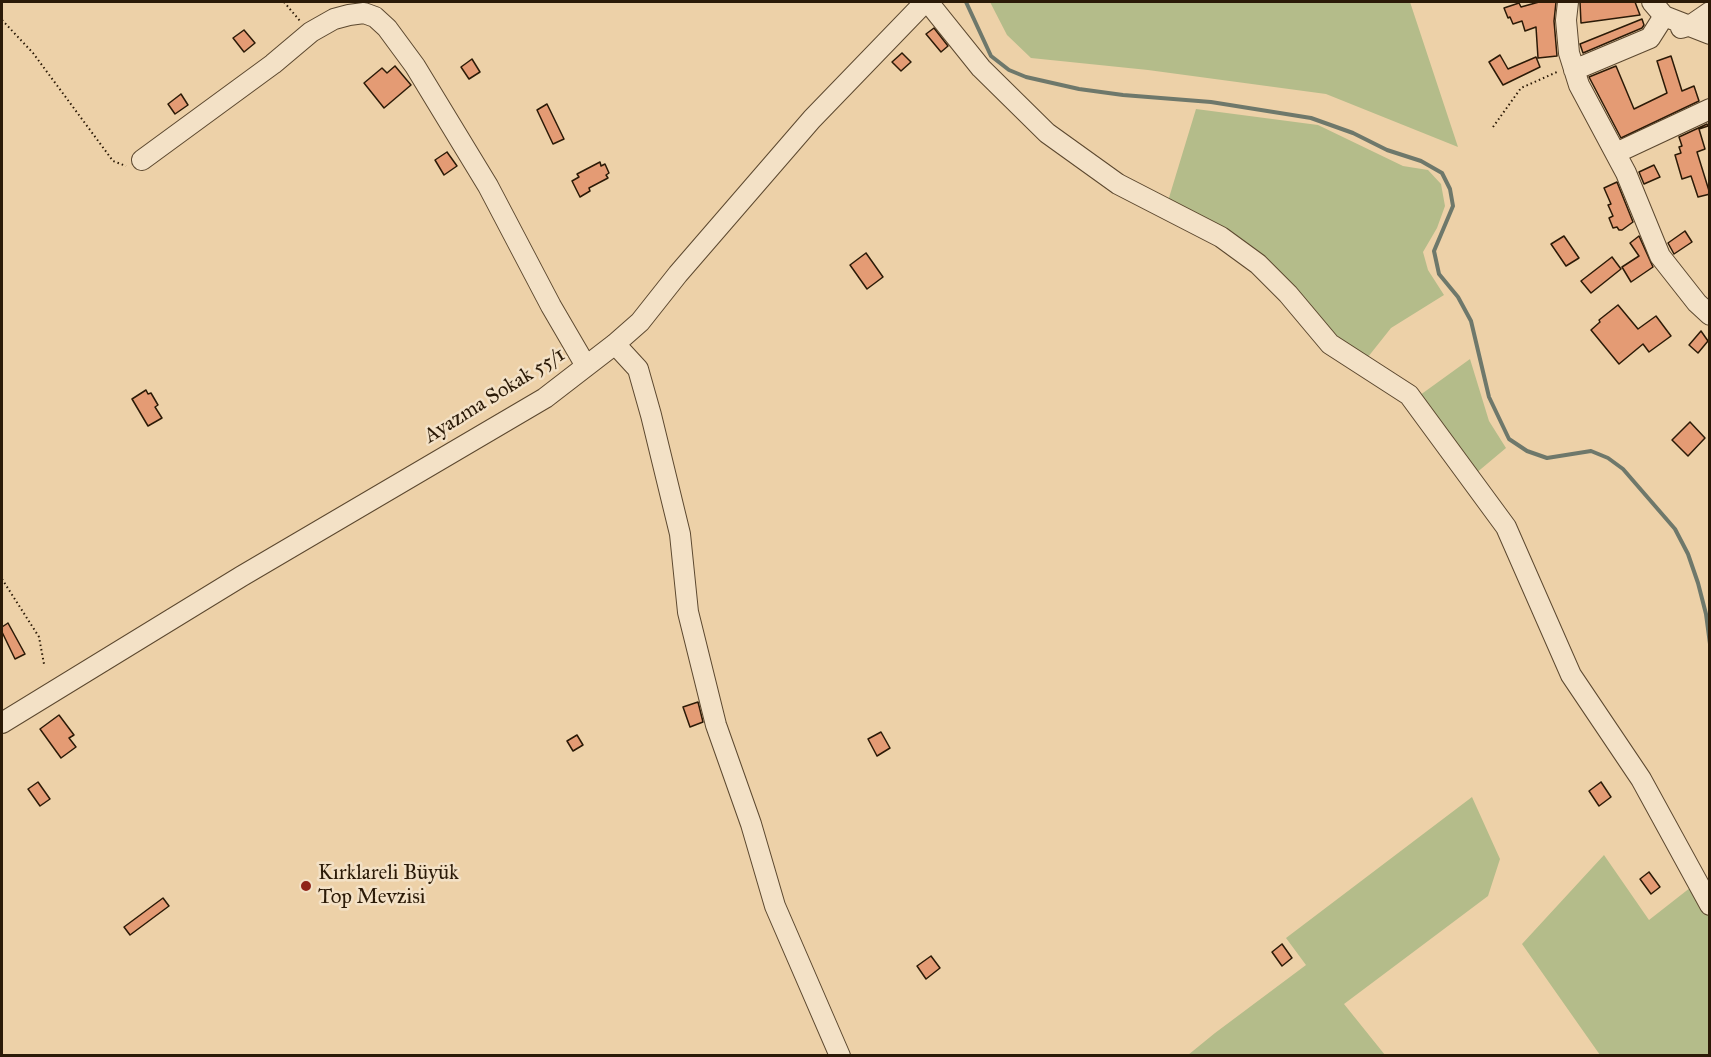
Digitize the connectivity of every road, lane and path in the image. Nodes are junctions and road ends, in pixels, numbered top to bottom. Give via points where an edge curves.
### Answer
1 (284, 2) edge
2 (927, 2) edge
3 (1568, 2) edge
4 (1658, 9) edge
5 (1710, 12) edge
6 (2, 20) edge
7 (1690, 25) junction
8 (311, 32) junction
9 (1710, 34) edge
10 (1650, 38) junction
11 (1574, 68) junction
12 (1710, 109) edge
13 (1493, 127) dead end
14 (1616, 153) junction
15 (142, 160) joint
16 (1710, 315) edge
17 (615, 344) junction
18 (586, 366) junction
19 (2, 579) edge
20 (44, 664) dead end
21 (2, 723) edge
22 (1710, 905) edge
23 (840, 1056) edge

1 - 8 path
2 - 17 street, Ayazma Sokak 55/1 via 812,119 640,322
2 - 22 street via 981,68 1047,133 1118,184 1221,237 1258,264 1330,344 1409,395 1506,527 1571,675 1641,779
3 - 11 street via 1566,20
4 - 7 street
4 - 10 street
5 - 7 street
6 - 15 path via 33,53 113,160 123,166 134,166
7 - 9 street
7 - 10 street
8 - 15 street
8 - 18 street via 334,19 364,13 387,28 415,66 488,186
10 - 11 street
11 - 13 path via 1521,88
11 - 14 street via 1579,85
12 - 14 street
14 - 16 street via 1660,256
17 - 18 street, Ayazma Sokak 55/1
17 - 23 street via 638,369 651,416 680,534 688,612 716,725 775,906
18 - 21 street, Ayazma Sokak 55/1 via 545,398
19 - 20 path via 39,637

